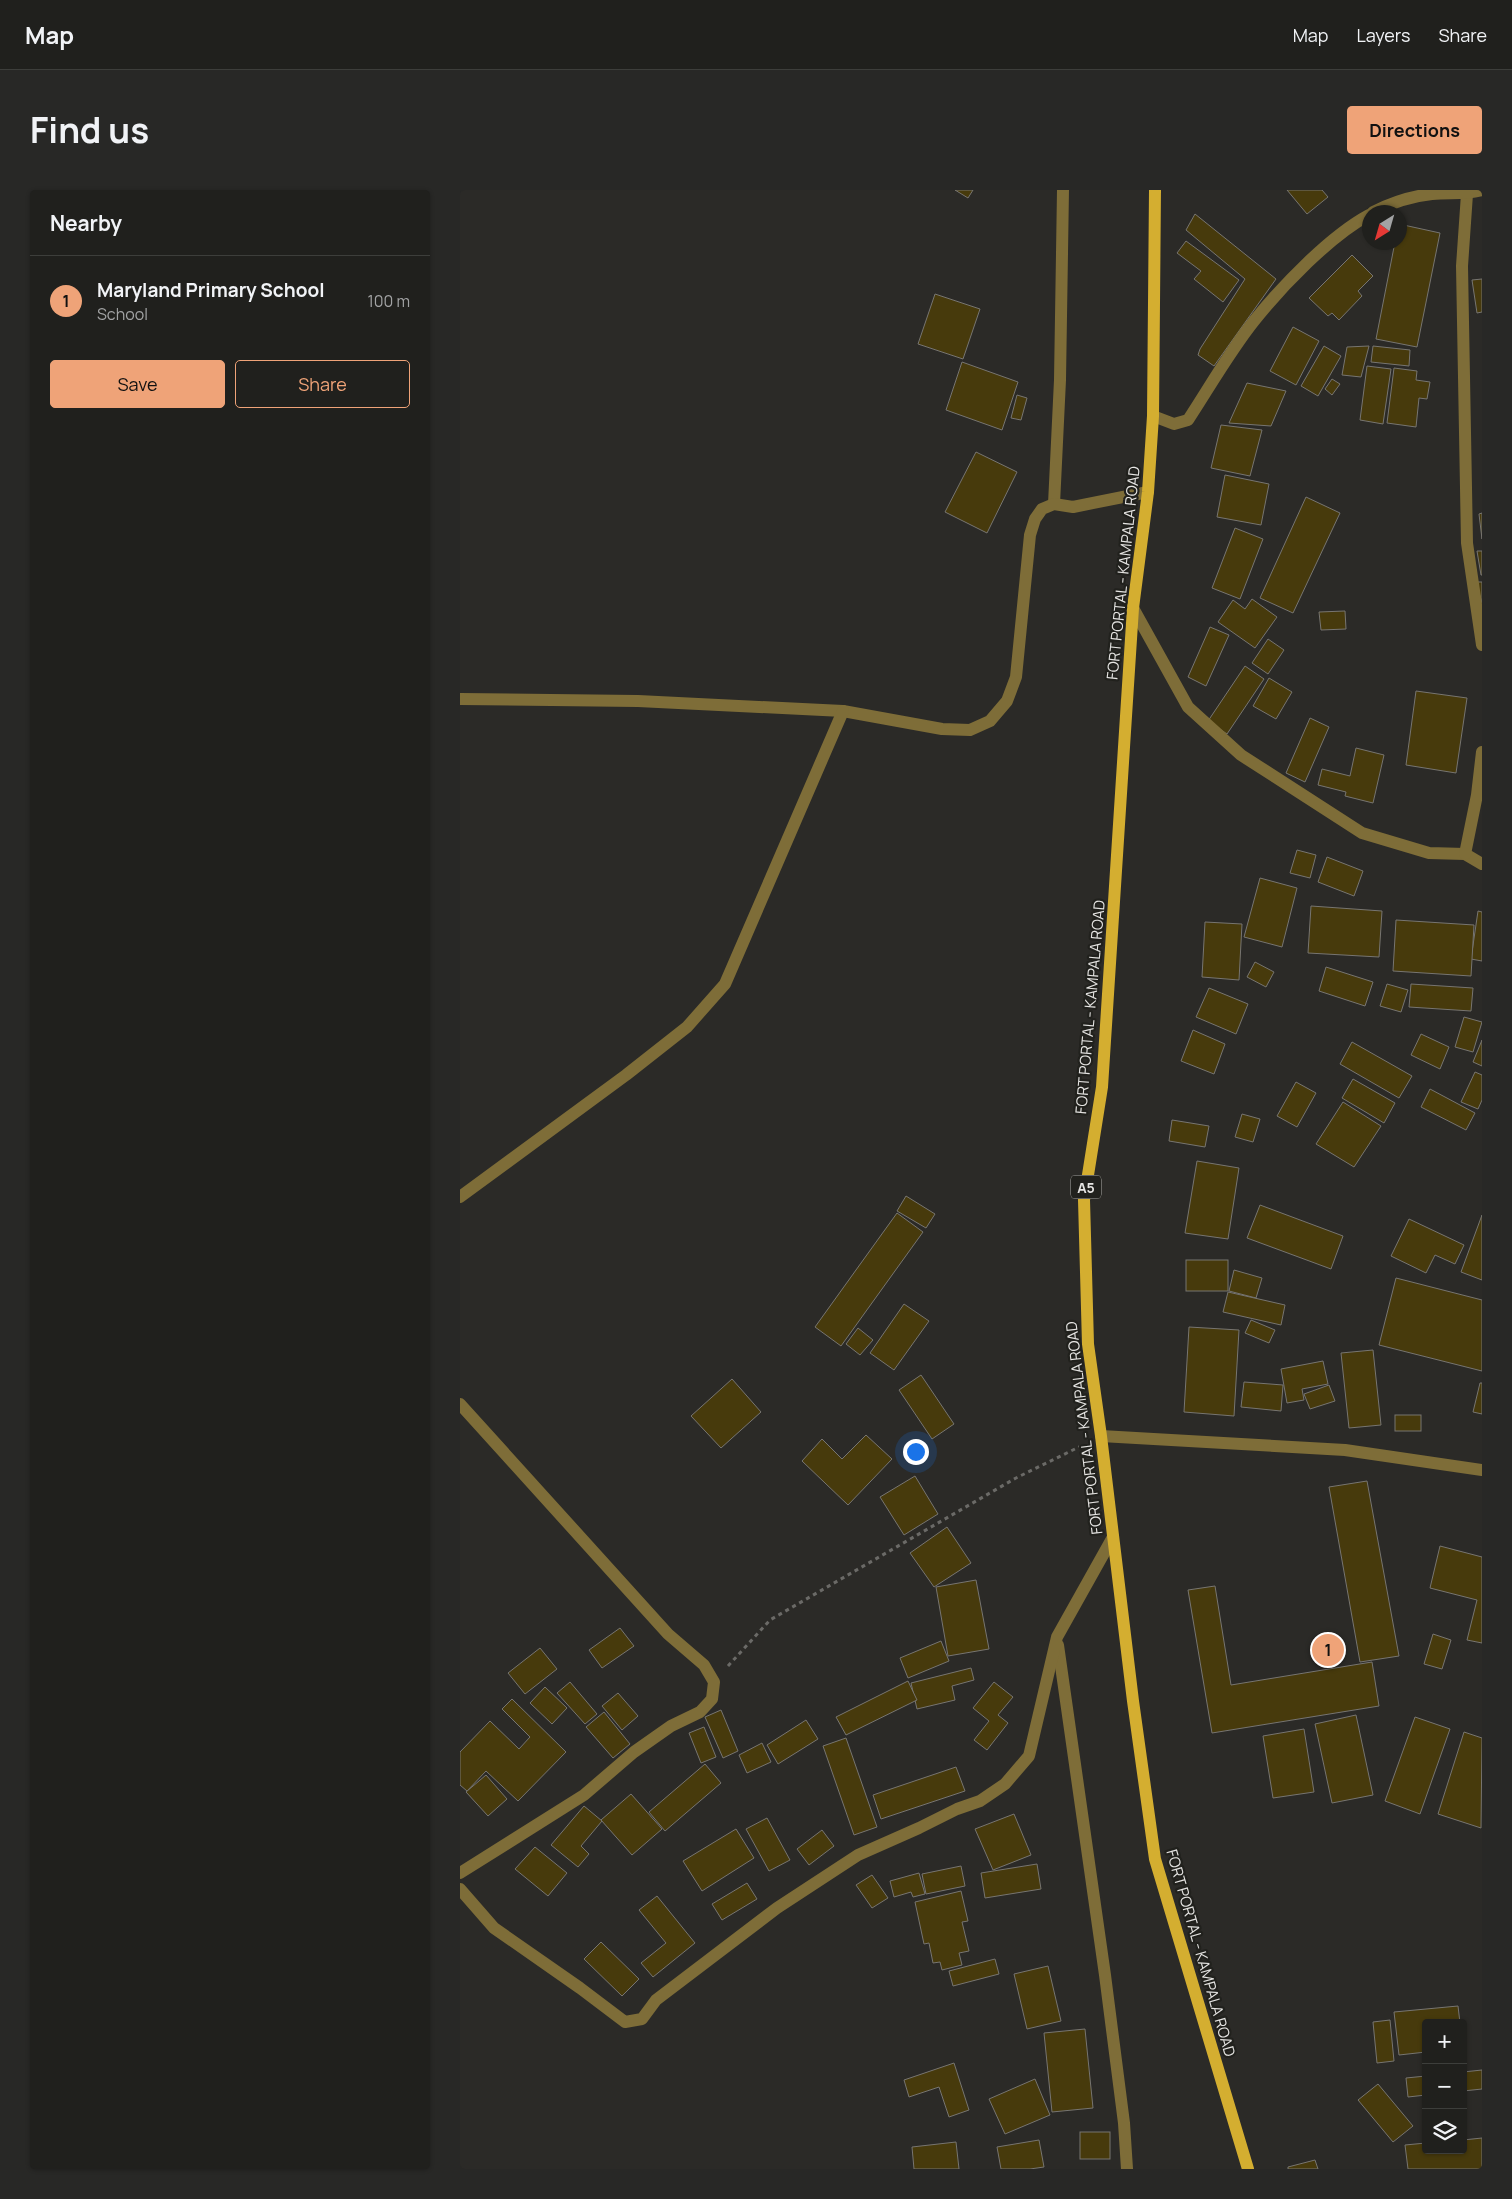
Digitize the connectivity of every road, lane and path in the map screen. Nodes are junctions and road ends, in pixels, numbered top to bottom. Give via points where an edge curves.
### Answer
1 (1063, 190) edge
2 (1155, 190) edge
3 (1482, 190) edge
4 (1467, 194) junction
5 (1386, 205) edge
6 (1362, 219) edge
7 (1153, 416) junction
8 (1148, 492) junction
9 (1054, 504) junction
10 (1133, 608) junction
11 (1482, 645) edge
12 (460, 699) edge
13 (843, 711) junction
14 (1482, 752) edge
15 (1465, 854) junction
16 (1482, 864) edge
17 (460, 1196) edge
18 (460, 1404) edge
19 (1102, 1436) junction
20 (1482, 1470) edge
21 (1113, 1537) junction
22 (1057, 1637) junction
23 (714, 1682) junction
24 (460, 1873) edge
25 (460, 1889) edge
26 (1127, 2169) edge
27 (1248, 2169) edge

1 - 9 street
2 - 7 main road, FORT PORTAL - KAMPALA ROAD / A5
3 - 4 street
4 - 5 street via 1432,194
4 - 11 street via 1462,266 1467,543
6 - 7 street via 1350,225 1306,265 1254,321 1188,420 1174,424
7 - 8 main road, FORT PORTAL - KAMPALA ROAD / A5
8 - 9 street via 1073,507
8 - 10 main road, FORT PORTAL - KAMPALA ROAD / A5
9 - 13 street via 1042,509 1033,527 1016,677 1007,701 990,721 970,730 942,729
10 - 15 street via 1188,707 1241,755 1362,833 1429,853
10 - 19 main road, FORT PORTAL - KAMPALA ROAD / A5 via 1102,1087 1084,1200 1088,1344
12 - 13 street via 638,701
13 - 17 street via 725,984 688,1027
14 - 15 street
15 - 16 street
18 - 23 street via 668,1634 704,1665
19 - 20 street via 1345,1450
19 - 21 main road, FORT PORTAL - KAMPALA ROAD / A5
19 - 23 path via 1016,1478 770,1620
21 - 22 street
21 - 27 main road, FORT PORTAL - KAMPALA ROAD / A5 via 1155,1860
22 - 25 street via 1029,1756 1005,1784 980,1801 858,1855 777,1908 656,2000 642,2020 625,2022 494,1928
22 - 26 street via 1105,1975
23 - 24 street via 712,1699 700,1712 671,1726 634,1752 584,1795

